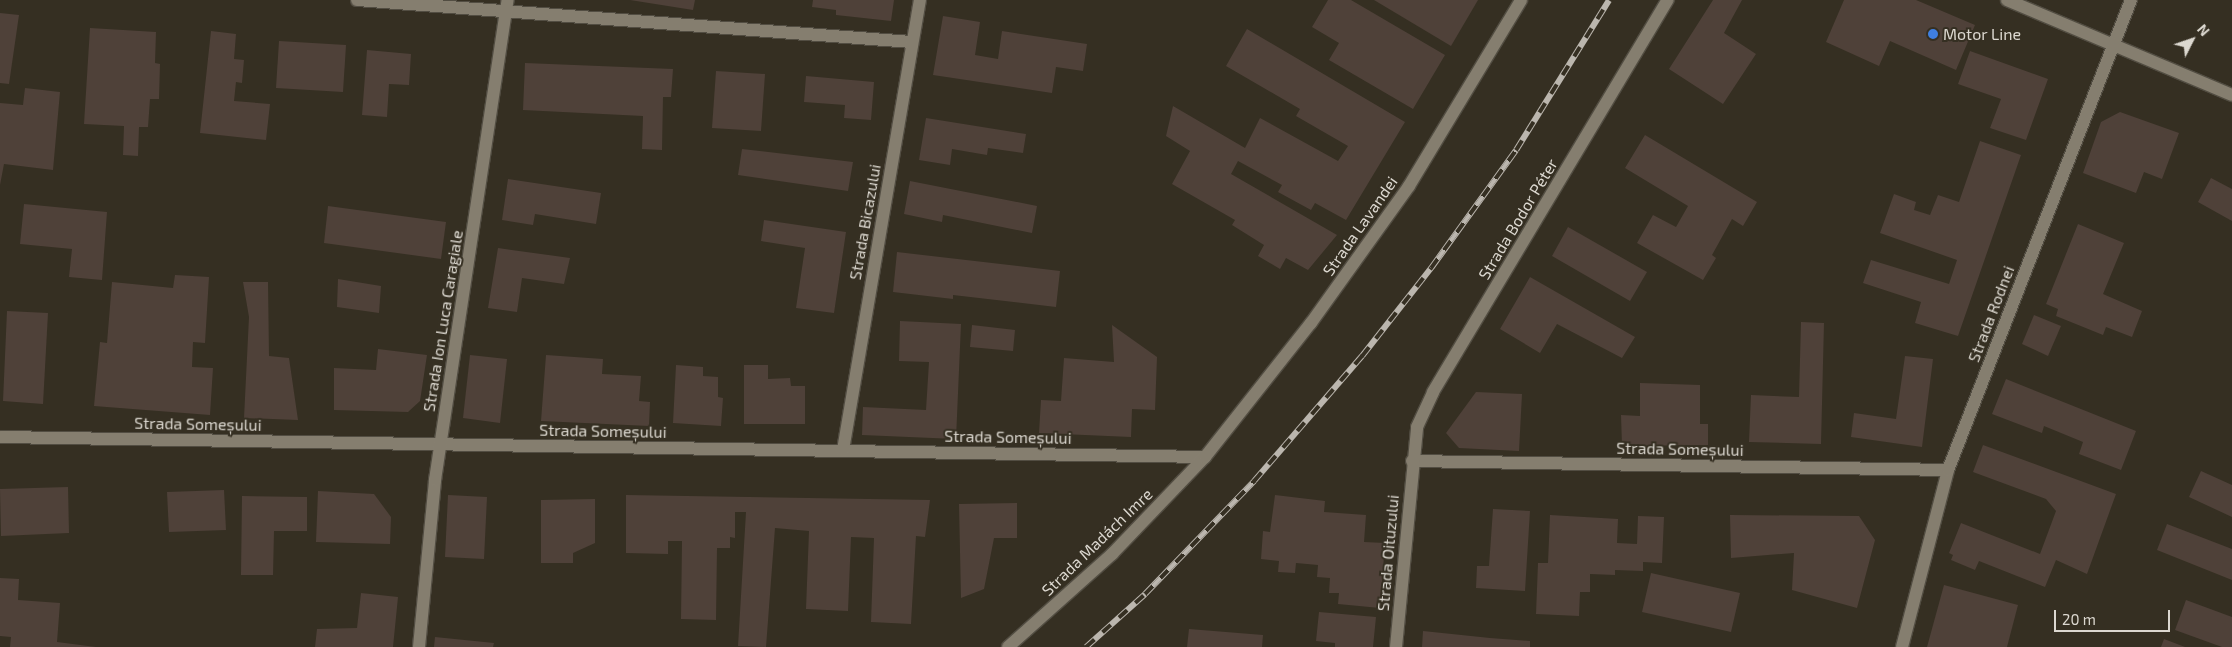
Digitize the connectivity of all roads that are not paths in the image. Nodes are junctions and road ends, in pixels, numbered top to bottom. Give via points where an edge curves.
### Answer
1 (357, 0) edge
2 (920, 0) edge
3 (1521, 0) edge
4 (1668, 0) edge
5 (2007, 0) edge
6 (2131, 0) edge
7 (507, 6) edge
8 (912, 42) junction
9 (2112, 44) junction
10 (2232, 95) edge
11 (0, 437) edge
12 (441, 444) junction
13 (843, 450) junction
14 (1204, 457) junction
15 (1412, 461) junction
16 (1948, 470) junction
17 (419, 647) edge
18 (1008, 647) edge
19 (1396, 647) edge
20 (1902, 647) edge

1 - 7 street
2 - 8 street, Strada Bicazului
3 - 14 street, Strada Lavandei via 1409,186 1311,323
4 - 15 street, Strada Bodor Péter via 1433,392 1417,427
5 - 9 street
6 - 9 street, Strada Rodnei
7 - 8 street
7 - 12 street, Strada Ion Luca Caragiale
8 - 13 street, Strada Bicazului
9 - 10 street
9 - 16 street, Strada Rodnei
11 - 12 street, Strada Someșului
12 - 13 street, Strada Someșului
12 - 17 street, Strada Ion Luca Caragiale
13 - 14 street, Strada Someșului
14 - 18 street, Strada Madách Imre via 1112,554
15 - 16 street, Strada Someșului
15 - 19 street, Strada Oituzului
16 - 20 street, Strada Rodnei

